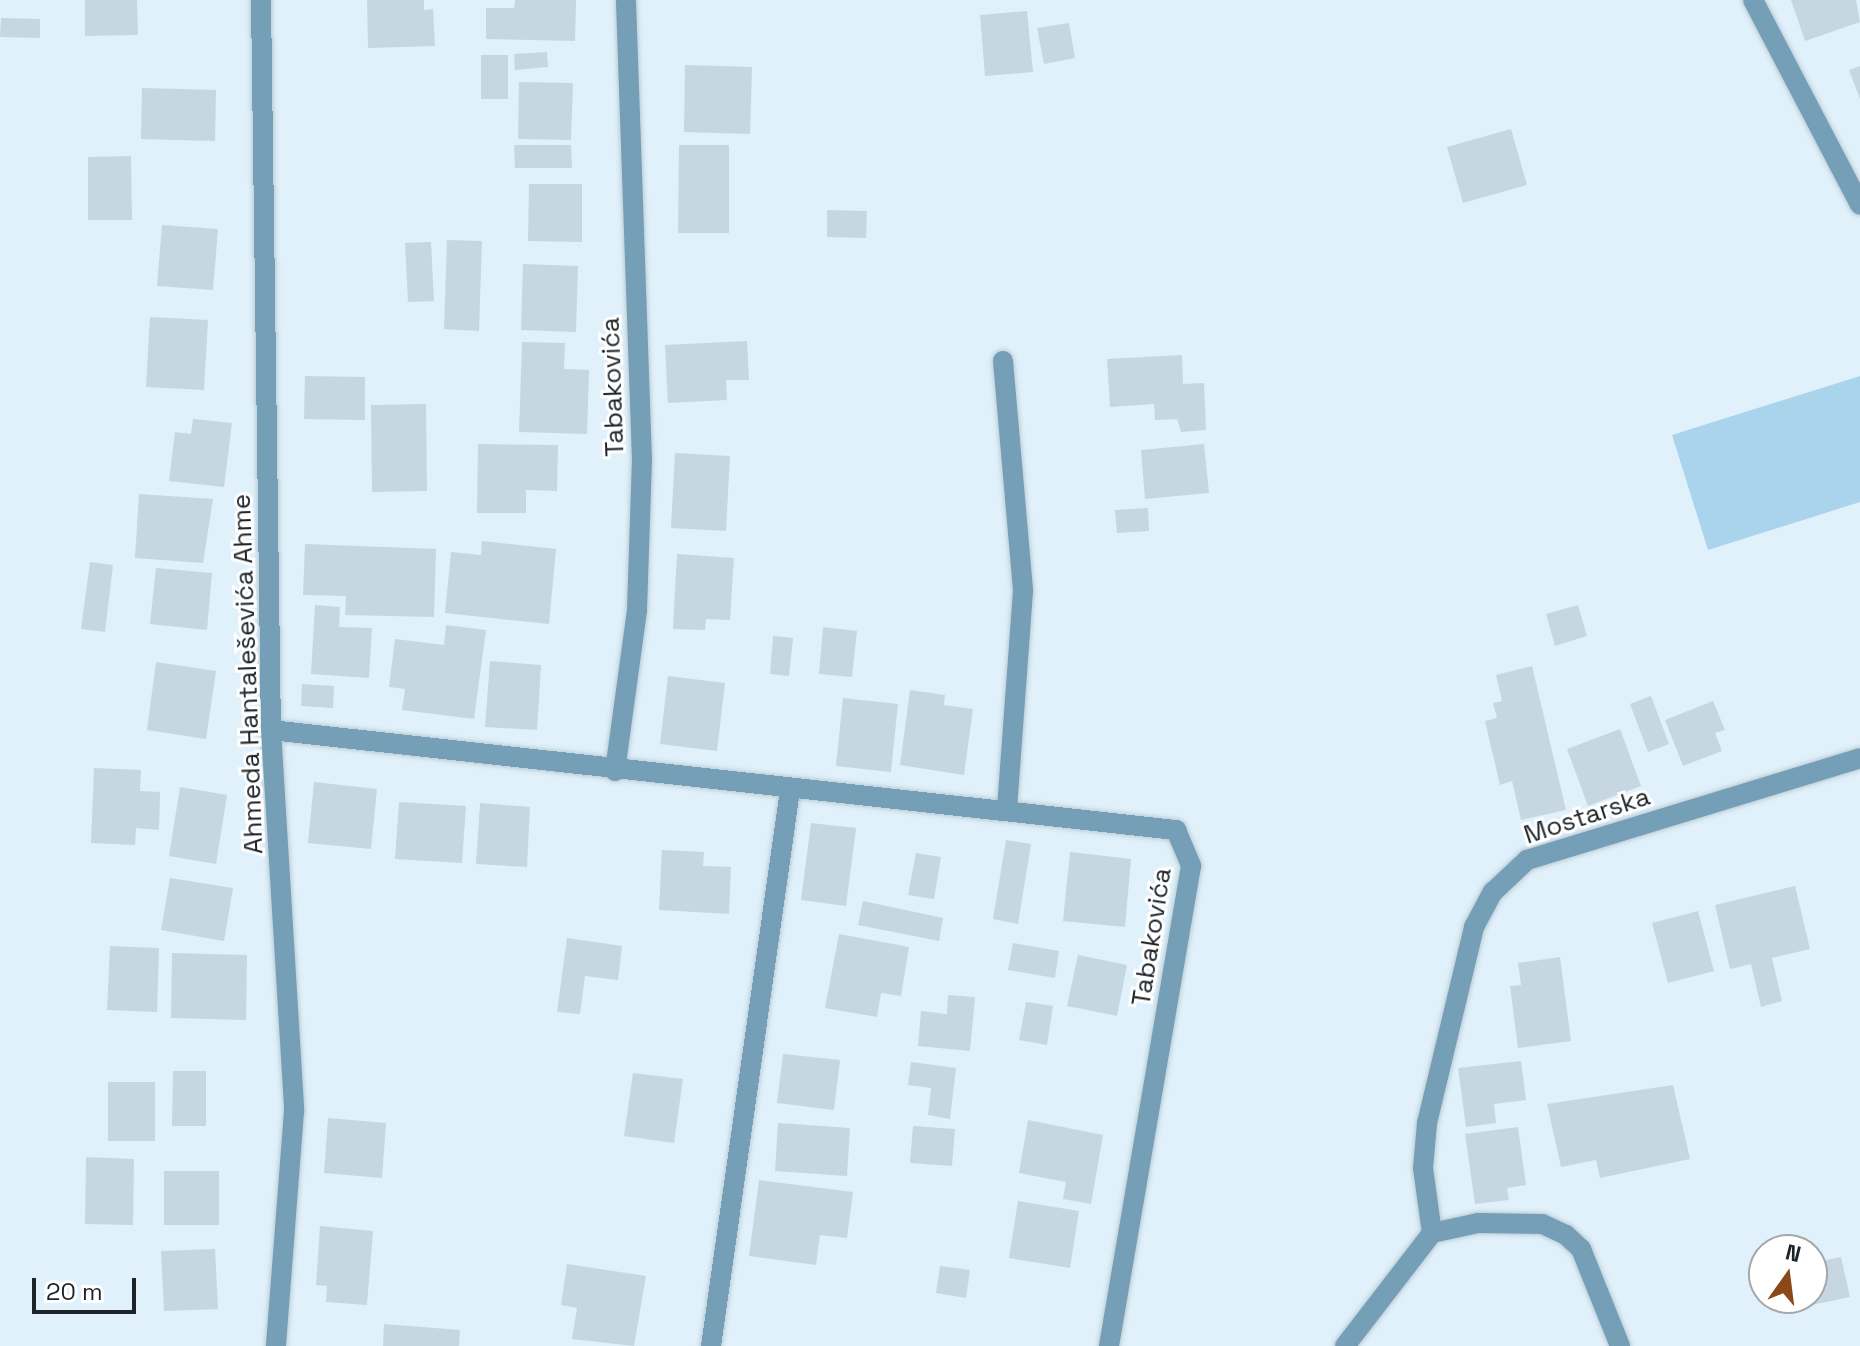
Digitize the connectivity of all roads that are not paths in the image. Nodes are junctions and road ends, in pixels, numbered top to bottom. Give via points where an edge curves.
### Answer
1 (261, 0) edge
2 (626, 0) edge
3 (1753, 0) edge
4 (1860, 205) edge
5 (1003, 361) dead end
6 (271, 730) junction
7 (1860, 758) edge
8 (615, 771) junction
9 (790, 790) junction
10 (1007, 810) junction
11 (1432, 1233) junction
12 (276, 1346) edge
13 (711, 1346) edge
14 (1109, 1346) edge
15 (1345, 1346) edge
16 (1620, 1346) edge

1 - 6 street, Ahmeda Hantaleševića Ahme
2 - 8 street, Tabakovića via 642,460 637,610
3 - 4 street
5 - 10 street via 1023,591
6 - 8 street, Tabakovića
6 - 12 street, Ahmeda Hantaleševića Ahme via 294,1111
7 - 11 street, Mostarska via 1527,860 1493,892 1474,927 1427,1123 1423,1168
8 - 9 street, Tabakovića
9 - 10 street, Tabakovića
9 - 13 street
10 - 14 street, Tabakovića via 1163,824 1191,850
11 - 15 street
11 - 16 street via 1478,1223 1542,1224 1566,1235 1581,1249

